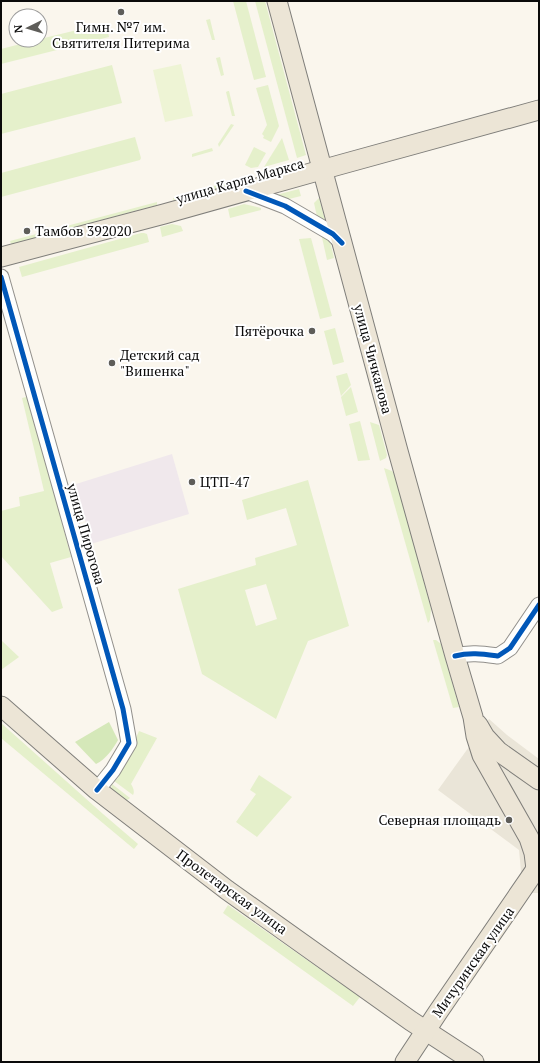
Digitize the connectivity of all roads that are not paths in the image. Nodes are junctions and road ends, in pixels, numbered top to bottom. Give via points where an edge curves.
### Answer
1 (277, 1) edge
2 (539, 110) edge
3 (323, 170) junction
4 (246, 191) junction
5 (342, 243) junction
6 (1, 257) edge
7 (1, 277) edge
8 (539, 604) edge
9 (455, 656) junction
10 (1, 706) edge
11 (473, 716) junction
12 (539, 780) edge
13 (97, 790) junction
14 (538, 866) edge
15 (425, 1031) junction
16 (405, 1062) edge
17 (474, 1062) edge

1 - 3 main road, улица Чичканова
2 - 3 main road, улица Карла Маркса
3 - 4 main road, улица Карла Маркса
3 - 5 main road, улица Чичканова
4 - 5 street via 285,206 333,234
4 - 6 main road, улица Карла Маркса
5 - 9 main road, улица Чичканова
7 - 13 street, улица Пирогова via 124,716 129,743
8 - 9 street via 510,648 498,656 480,653
9 - 11 main road, улица Чичканова
10 - 13 main road, Пролетарская улица
11 - 12 main road via 485,737 498,751
11 - 14 main road via 482,755 529,838
13 - 15 main road, Пролетарская улица via 227,890
14 - 15 main road, Мичуринская улица
15 - 16 main road, Мичуринская улица
15 - 17 main road, Пролетарская улица

